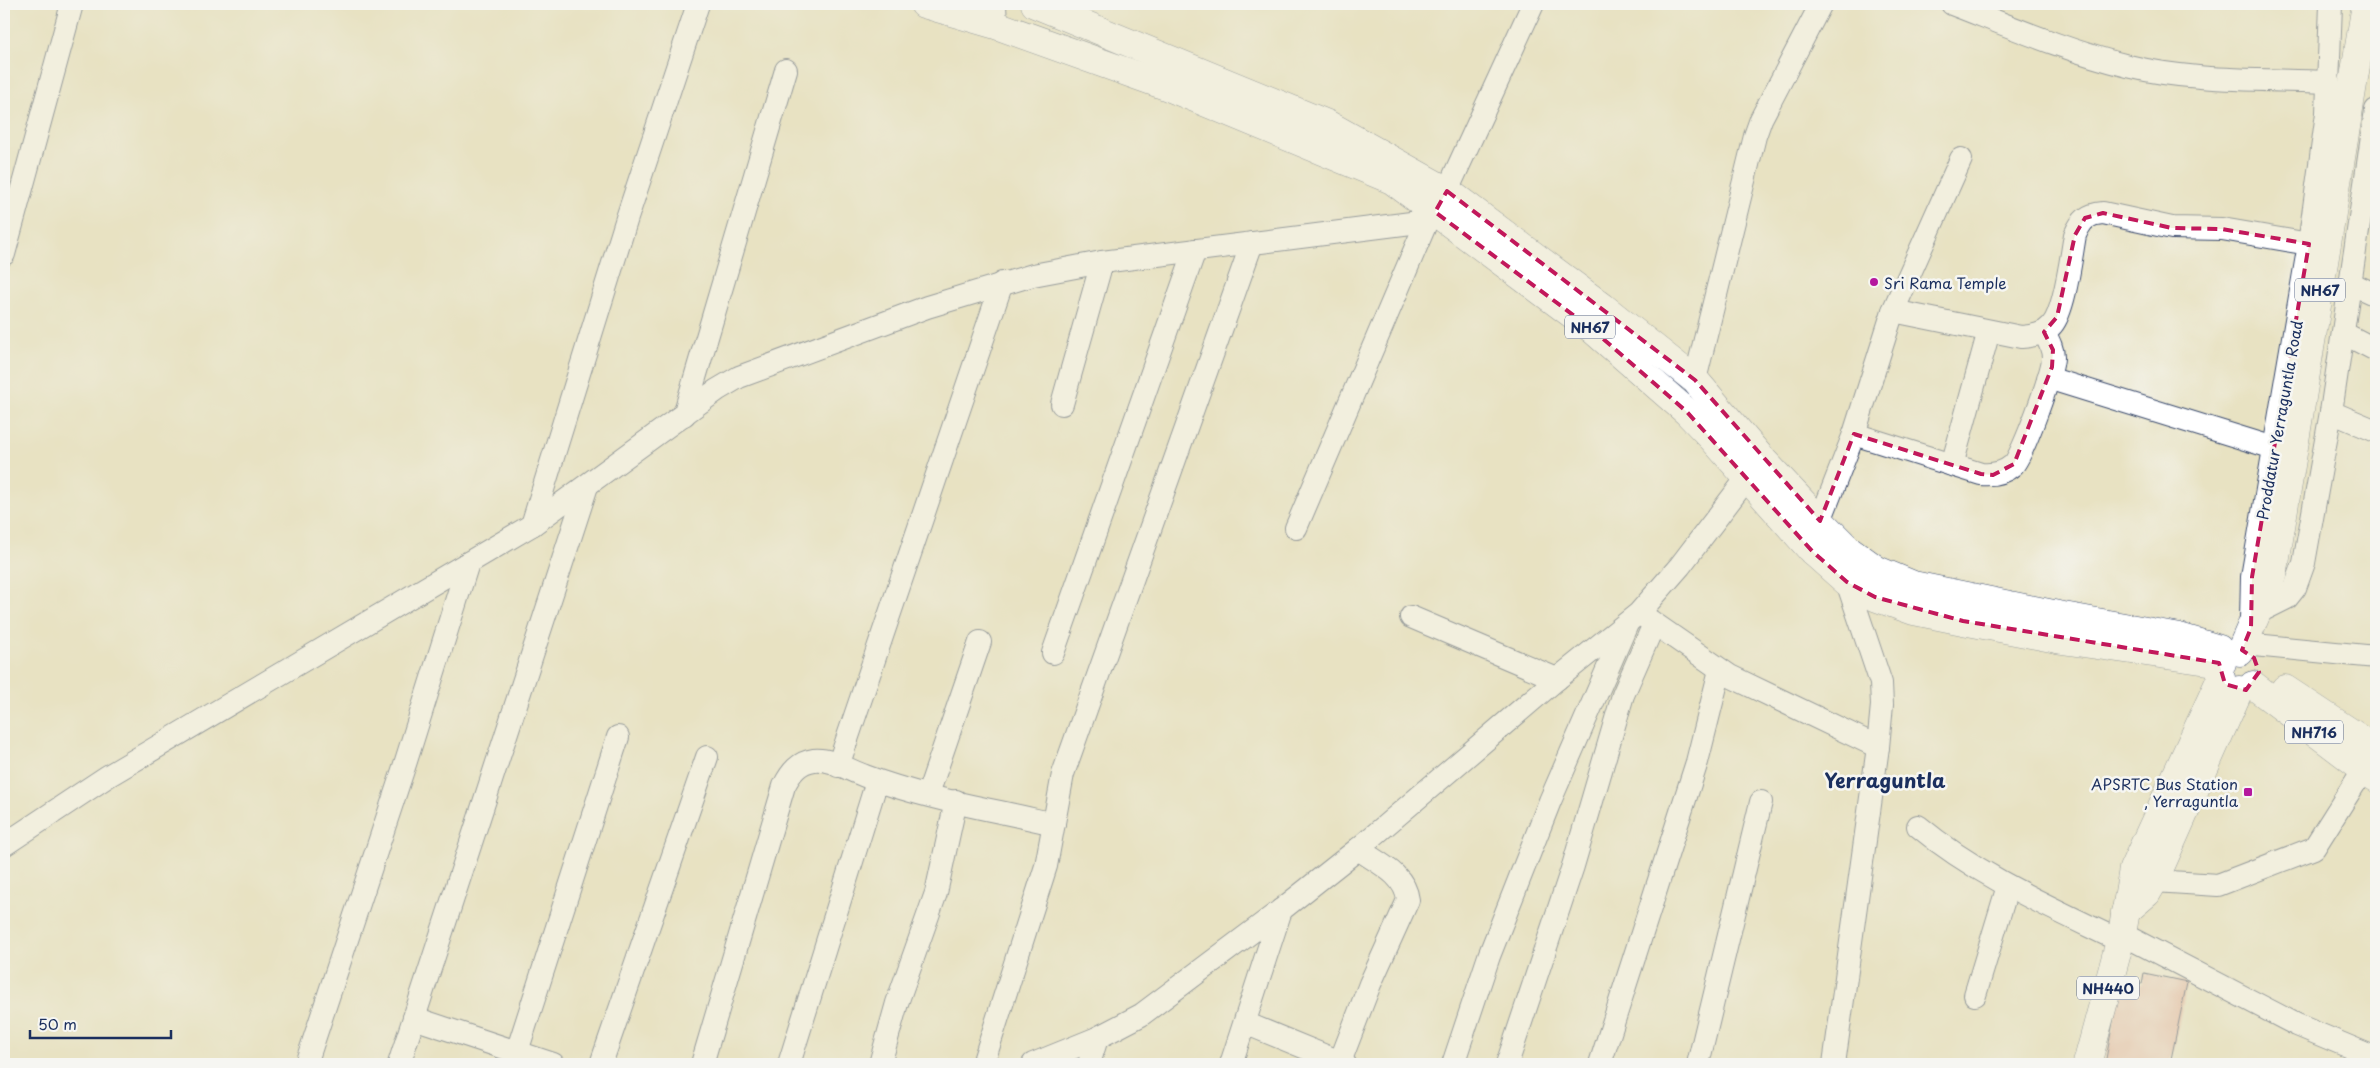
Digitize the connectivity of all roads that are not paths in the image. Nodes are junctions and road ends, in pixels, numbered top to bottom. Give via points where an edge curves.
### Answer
1 (72, 4) edge
2 (698, 4) edge
3 (924, 4) edge
4 (1035, 4) edge
5 (1533, 4) edge
6 (1821, 4) edge
7 (1952, 4) edge
8 (2331, 4) edge
9 (2366, 4) edge
10 (995, 14) edge
11 (786, 70) dead end
12 (2329, 82) junction
13 (2376, 110) edge
14 (1961, 159) dead end
15 (2371, 189) edge
16 (1436, 208) junction
17 (1252, 243) junction
18 (2309, 244) junction
19 (1195, 250) junction
20 (4, 254) edge
21 (1102, 262) junction
22 (1002, 283) junction
23 (2350, 283) junction
24 (2376, 295) edge
25 (1893, 311) junction
26 (1989, 331) junction
27 (2044, 332) junction
28 (2343, 333) junction
29 (2376, 350) edge
30 (2048, 378) junction
31 (1695, 380) junction
32 (1062, 404) dead end
33 (2330, 412) junction
34 (684, 415) junction
35 (2376, 431) edge
36 (1854, 434) junction
37 (2274, 448) junction
38 (1952, 465) junction
39 (1754, 469) junction
40 (587, 486) junction
41 (1820, 521) junction
42 (532, 525) junction
43 (1296, 528) dead end
44 (468, 563) junction
45 (1847, 582) junction
46 (1411, 617) dead end
47 (1640, 620) junction
48 (980, 642) dead end
49 (1053, 652) dead end
50 (2376, 657) edge
51 (2242, 658) junction
52 (1720, 670) junction
53 (1557, 678) junction
54 (618, 737) dead end
55 (1878, 748) junction
56 (707, 758) dead end
57 (2373, 761) edge
58 (838, 766) junction
59 (877, 781) junction
60 (928, 794) junction
61 (956, 801) junction
62 (1761, 802) dead end
63 (1054, 824) junction
64 (1918, 826) dead end
65 (4, 845) edge
66 (1358, 849) junction
67 (2154, 881) junction
68 (2008, 886) junction
69 (1281, 910) junction
70 (2123, 929) junction
71 (1974, 995) dead end
72 (414, 1018) junction
73 (1245, 1023) junction
74 (1096, 1038) junction
75 (515, 1058) edge
76 (2376, 1058) edge
77 (1334, 1062) edge
78 (306, 1064) edge
79 (399, 1064) edge
80 (553, 1064) edge
81 (601, 1064) edge
82 (702, 1064) edge
83 (789, 1064) edge
84 (880, 1064) edge
85 (983, 1064) edge
86 (1033, 1064) edge
87 (1089, 1064) edge
88 (1231, 1064) edge
89 (1453, 1064) edge
90 (1507, 1064) edge
91 (1600, 1064) edge
92 (1698, 1064) edge
93 (1834, 1064) edge
94 (2087, 1064) edge

1 - 20 street
2 - 42 street via 627,218
3 - 10 highway, NH67
4 - 16 highway, NH67 via 1326,124
5 - 16 street
6 - 31 street via 1755,136
7 - 12 street via 2129,66 2207,76
8 - 12 street, Proddatur Yerraguntla Road
9 - 51 highway, NH67 via 2274,576
10 - 16 highway, NH67 via 1392,180
11 - 34 street
12 - 18 street, Proddatur Yerraguntla Road via 2328,113
13 - 15 street
14 - 25 street
15 - 23 street
16 - 17 street
16 - 31 highway, NH67 via 1595,301
16 - 39 highway, NH67 via 1592,328 1712,438
16 - 43 street
17 - 19 street
17 - 63 street via 1063,774
18 - 27 street via 2222,229 2180,229 2103,213 2094,214 2079,225 2060,308 2052,326
18 - 37 street, Proddatur Yerraguntla Road
19 - 21 street
19 - 49 street
21 - 22 street
21 - 32 street
22 - 34 street via 927,307 739,377
22 - 58 street
23 - 24 street
23 - 28 street
25 - 26 street
25 - 36 street
26 - 27 street via 2021,337
26 - 38 street
27 - 30 street via 2054,358
28 - 29 street
28 - 33 street
30 - 37 street
30 - 38 street via 2020,457 2014,464 1992,475
31 - 39 highway, NH67
33 - 35 street
33 - 51 street via 2301,574 2295,588
34 - 40 street
36 - 38 street
36 - 41 street
37 - 51 street, Proddatur Yerraguntla Road
39 - 41 highway, NH67
39 - 45 highway, NH67 via 1812,551
39 - 47 street
40 - 42 street
40 - 72 street
41 - 51 highway, NH67 via 1847,548 1877,570 1913,584 2179,637
42 - 44 street
44 - 65 street via 108,776
44 - 78 street
45 - 51 highway, NH67 via 1875,597 1914,611 2062,640
45 - 55 street via 1881,683
46 - 53 street
47 - 52 street
47 - 53 street
47 - 89 street via 1550,801 1490,956
47 - 90 street via 1623,695 1573,866
48 - 60 street
50 - 51 street
51 - 57 highway, NH716
51 - 67 highway
51 - 70 highway via 2132,869
52 - 55 street
52 - 91 street via 1697,762
53 - 66 street
54 - 75 street
55 - 93 street
56 - 81 street
57 - 67 street via 2314,848 2218,885
58 - 59 street
58 - 82 street via 816,759 803,762 791,772 784,786
59 - 60 street
59 - 83 street
60 - 61 street
61 - 63 street
61 - 84 street via 936,894 897,1003
62 - 92 street
63 - 85 street via 1046,866
64 - 68 street via 1956,856
66 - 69 street
66 - 77 street via 1401,880 1408,900
67 - 70 highway
68 - 70 street
68 - 71 street
69 - 73 street
69 - 74 street via 1141,1015
70 - 76 street via 2297,1025
70 - 94 highway, NH440
72 - 75 street
72 - 79 street
73 - 77 street
73 - 88 street
74 - 86 street
74 - 87 street
75 - 80 street

